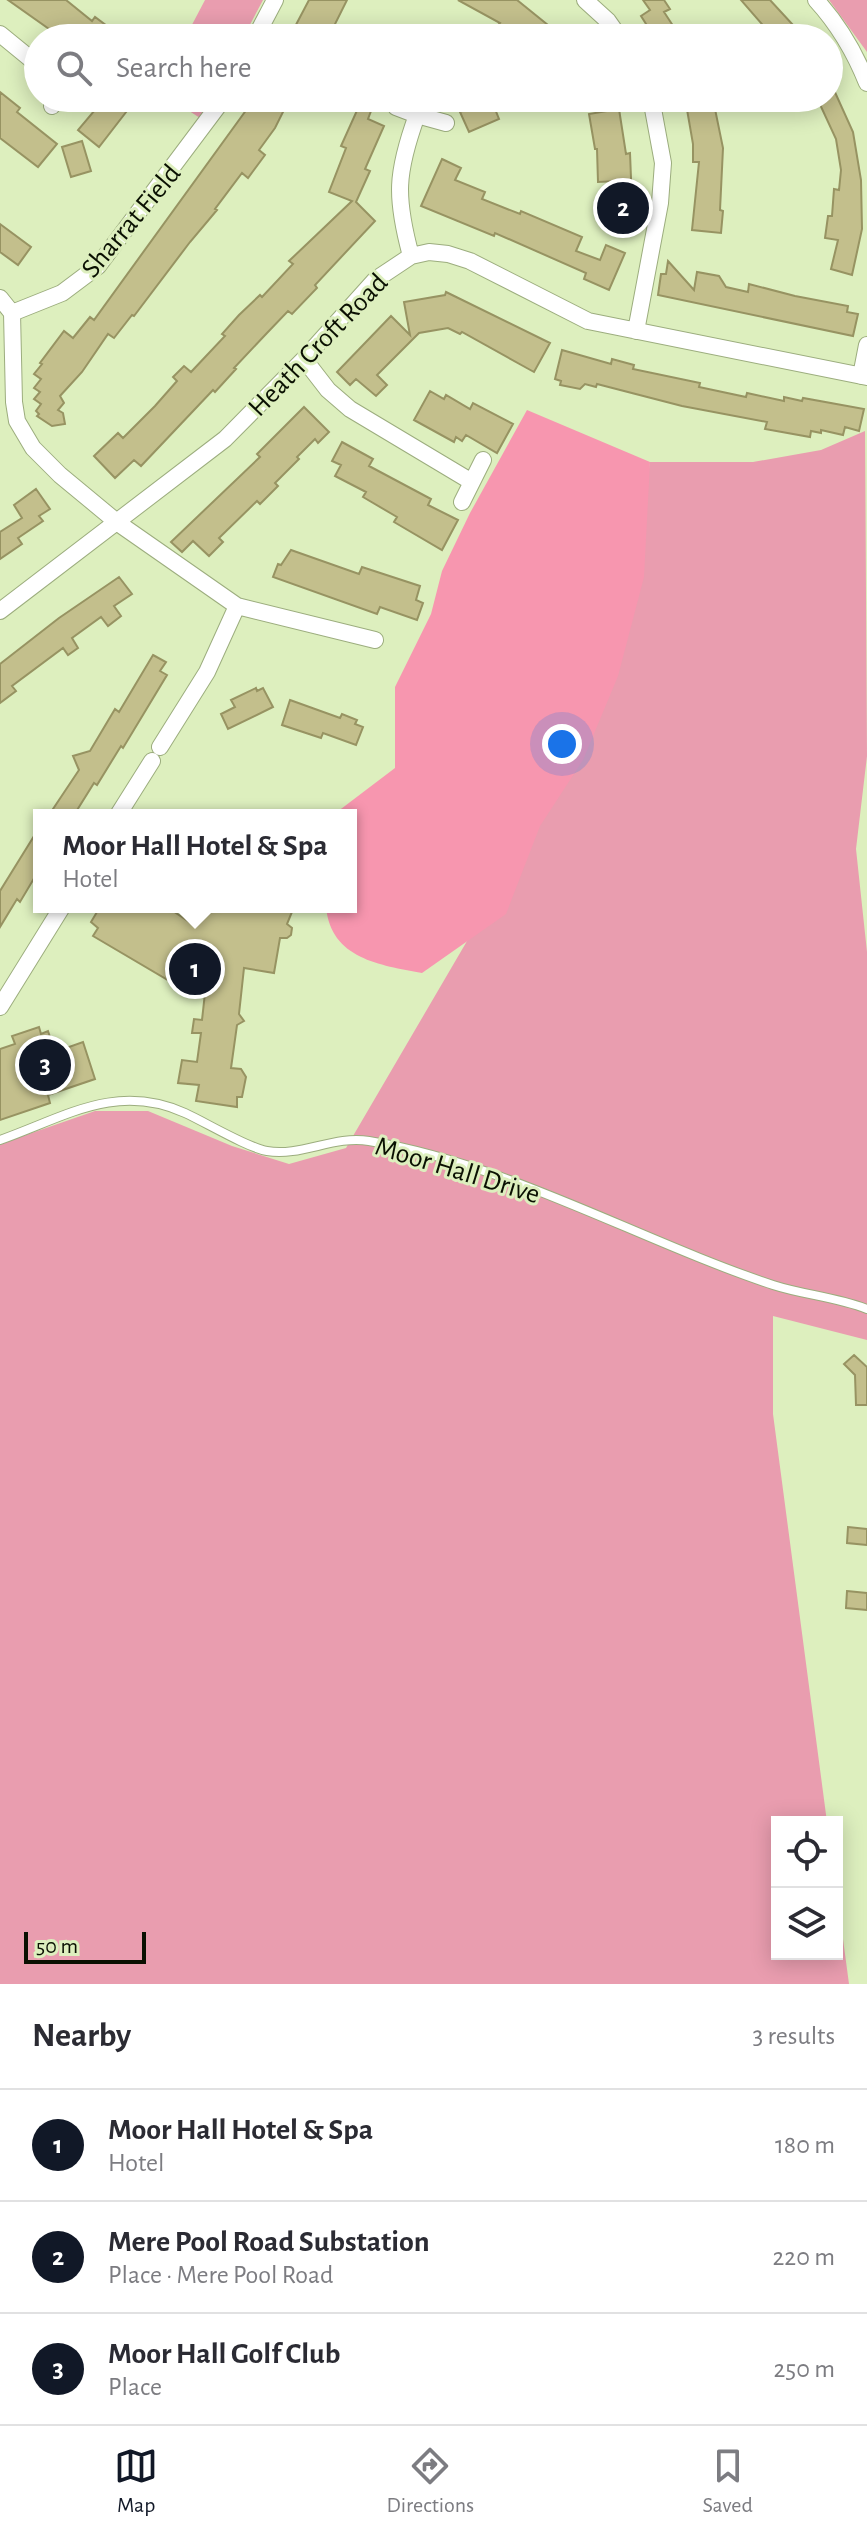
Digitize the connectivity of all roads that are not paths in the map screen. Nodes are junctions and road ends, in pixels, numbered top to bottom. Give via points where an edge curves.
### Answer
1 (275, 0) edge
2 (585, 0) edge
3 (816, 0) edge
4 (262, 24) edge
5 (610, 24) edge
6 (835, 24) edge
7 (0, 34) edge
8 (843, 37) edge
9 (24, 54) edge
10 (867, 83) edge
11 (214, 112) edge
12 (409, 112) edge
13 (654, 112) edge
14 (417, 115) junction
15 (446, 123) dead end
16 (411, 256) junction
17 (0, 298) edge
18 (12, 313) junction
19 (636, 331) junction
20 (867, 345) edge
21 (304, 359) junction
22 (864, 376) edge
23 (483, 460) dead end
24 (472, 482) junction
25 (462, 502) dead end
26 (118, 523) junction
27 (237, 606) junction
28 (0, 611) edge
29 (375, 640) dead end
30 (122, 809) edge
31 (58, 913) edge
32 (0, 1007) edge
33 (0, 1140) edge
34 (867, 1309) edge

1 - 4 street
2 - 5 street
3 - 6 street
7 - 9 street
8 - 10 street
11 - 18 street, Sharrat Field via 98,266 62,293
12 - 14 street
13 - 19 street via 663,163 660,203
14 - 15 street
14 - 16 street via 399,178 400,216
16 - 19 street, Heath Croft Road via 429,252 459,257 588,321
16 - 21 street, Heath Croft Road via 375,280
17 - 18 street
18 - 26 street via 14,402 23,435 60,475
19 - 22 street, Heath Croft Road
20 - 22 street
21 - 24 street via 350,409
21 - 26 street, Heath Croft Road via 225,439
23 - 24 street
24 - 25 street
26 - 27 street
26 - 28 street, Heath Croft Road
27 - 29 street
27 - 30 street via 207,672
31 - 32 street
33 - 34 lane, Moor Hall Drive via 105,1101 137,1099 167,1105 264,1151 366,1140 499,1176 775,1286

